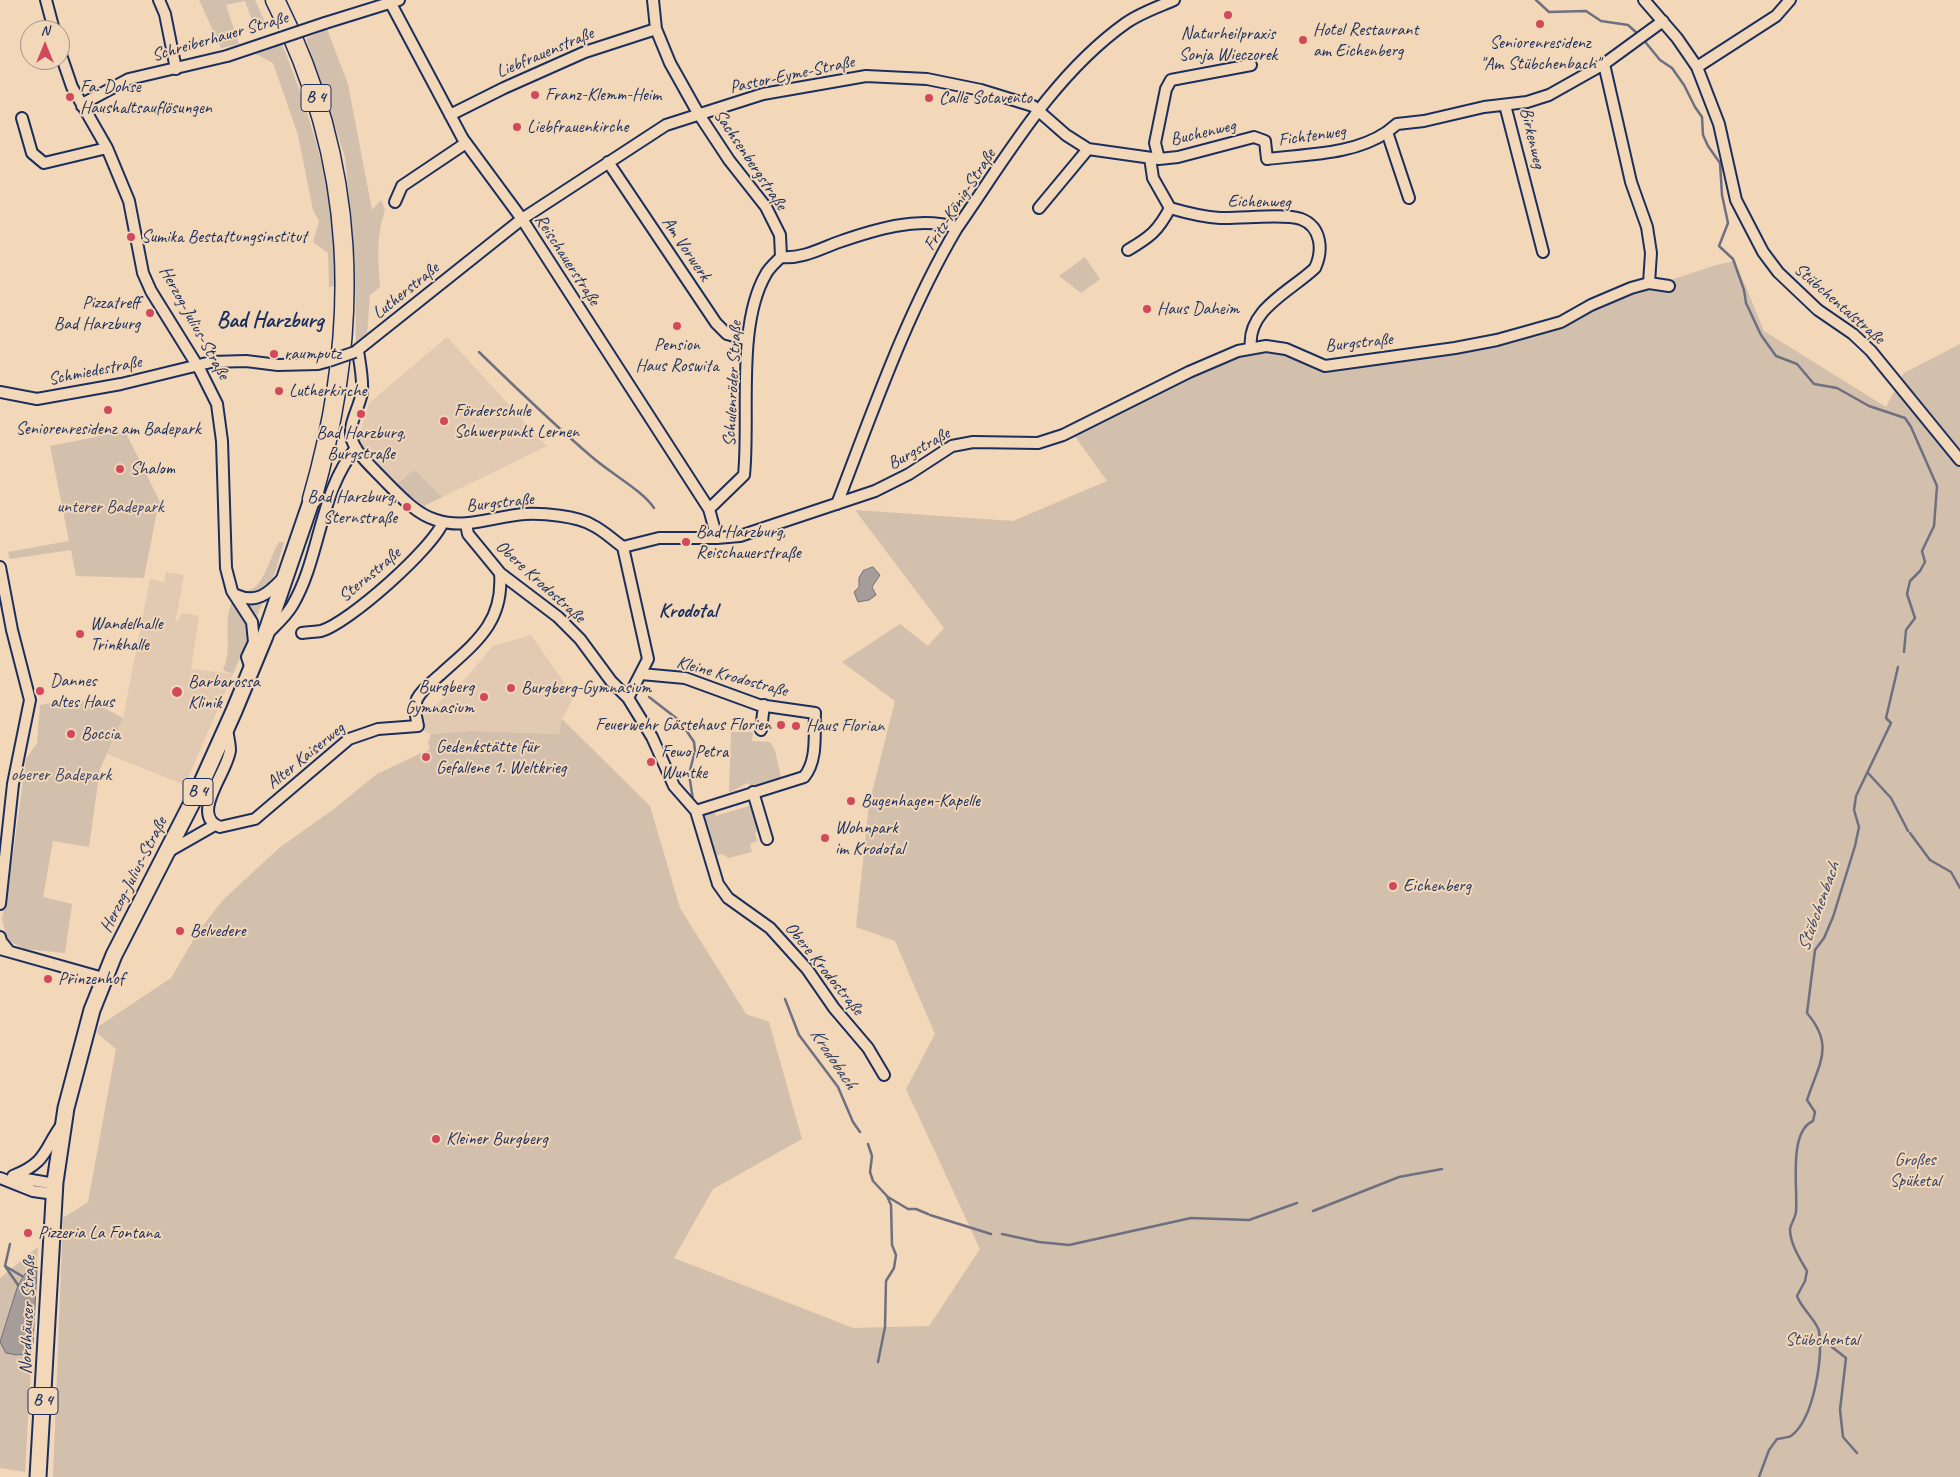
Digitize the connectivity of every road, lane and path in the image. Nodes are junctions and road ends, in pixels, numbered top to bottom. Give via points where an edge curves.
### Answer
1 (46, 0) edge
2 (159, 0) edge
3 (276, 0) edge
4 (653, 0) edge
5 (1174, 0) edge
6 (1644, 0) edge
7 (1790, 0) edge
8 (393, 1) edge
9 (51, 20) edge
10 (1663, 21) junction
11 (656, 29) junction
12 (1604, 64) junction
13 (1251, 66) dead end
14 (1697, 67) junction
15 (176, 69) junction
16 (66, 70) edge
17 (1505, 105) junction
18 (82, 106) junction
19 (1039, 110) junction
20 (698, 113) junction
21 (450, 115) junction
22 (22, 118) dead end
23 (1387, 132) junction
24 (1254, 137) joint
25 (466, 143) junction
26 (107, 148) junction
27 (1088, 149) junction
28 (1155, 159) junction
29 (608, 162) junction
30 (1409, 198) dead end
31 (395, 202) dead end
32 (1039, 208) dead end
33 (1170, 208) junction
34 (522, 219) junction
35 (957, 228) junction
36 (1128, 250) dead end
37 (1543, 252) dead end
38 (781, 257) junction
39 (1649, 283) junction
40 (1669, 286) dead end
41 (748, 340) junction
42 (1251, 348) junction
43 (356, 351) junction
44 (196, 365) junction
45 (0, 392) edge
46 (356, 448) junction
47 (1960, 460) edge
48 (312, 499) joint
49 (837, 504) junction
50 (709, 508) junction
51 (443, 522) junction
52 (466, 524) junction
53 (717, 538) junction
54 (622, 547) junction
55 (0, 567) edge
56 (500, 573) junction
57 (285, 576) junction
58 (236, 595) junction
59 (302, 633) dead end
60 (265, 636) junction
61 (251, 670) junction
62 (641, 674) junction
63 (628, 698) junction
64 (764, 705) junction
65 (226, 728) junction
66 (761, 730) dead end
67 (753, 792) junction
68 (696, 811) junction
69 (218, 826) junction
70 (767, 839) dead end
71 (165, 853) junction
72 (0, 904) edge
73 (0, 936) edge
74 (5, 950) edge
75 (104, 978) junction
76 (884, 1075) dead end
77 (63, 1121) junction
78 (13, 1176) junction
79 (0, 1177) edge
80 (54, 1189) junction
81 (38, 1477) edge

1 - 9 street
2 - 15 street
3 - 48 highway, B 4 via 306,70 322,118 336,182 345,259 341,372
4 - 11 street, Sachsenbergstraße
5 - 19 street, Fritz-König-Straße via 1128,22 1107,38 1060,83
6 - 10 street, Stübchentalstraße
7 - 14 street via 1776,16
8 - 15 street, Schreiberhauer Straße, bridge via 227,56
8 - 21 street, Reischauerstraße
10 - 12 street, Birkenweg
10 - 14 street, Stübchentalstraße
11 - 20 street, Sachsenbergstraße
11 - 21 street, Liebfrauenstraße via 585,52
12 - 17 street, Birkenweg via 1549,95
12 - 39 street via 1631,182 1647,227
13 - 28 street, Buchenweg via 1171,80 1166,89 1155,143
14 - 47 street, Stübchentalstraße via 1719,124 1736,200 1764,252 1778,272 1818,310 1871,351
15 - 18 street, Schreiberhauer Straße via 128,79
16 - 18 street, Herzog-Julius-Straße
17 - 23 street, Fichtenweg via 1397,124
17 - 37 street, Birkenweg
18 - 26 street, Herzog-Julius-Straße
19 - 20 street, Pastor-Eyme-Straße via 981,90 886,76 828,81
19 - 27 street, Buchenweg
19 - 35 street, Fritz-König-Straße
20 - 29 street, Pastor-Eyme-Straße via 666,125
20 - 38 street, Sachsenbergstraße via 766,207 780,235
21 - 25 street, Reischauerstraße
22 - 26 street via 32,154 44,162
23 - 24 street, Fichtenweg via 1372,143 1344,150 1268,159 1265,141
23 - 30 street
24 - 28 street, Buchenweg via 1178,157
25 - 31 street via 402,186
25 - 34 street, Reischauerstraße
26 - 44 street, Herzog-Julius-Straße via 129,201 143,273
27 - 28 street, Buchenweg
27 - 32 street
28 - 33 street via 1153,178
29 - 34 street, Lutherstraße
29 - 41 street, Am Vorwerk via 716,322 727,334
33 - 36 street via 1161,227
33 - 42 street, Eichenweg via 1204,217 1300,219 1315,230 1321,249 1319,259 1314,268 1258,315 1250,331
34 - 43 street, Lutherstraße
34 - 50 street, Reischauerstraße
35 - 38 street via 926,222 894,226 795,258
35 - 49 street, Fritz-König-Straße via 890,366
38 - 41 street, Schulenröder Straße via 766,274 754,306
39 - 40 street, Burgstraße
39 - 42 street, Burgstraße via 1599,301 1561,322 1455,348 1325,366 1286,349
41 - 50 street, Schulenröder Straße via 744,475 733,489
42 - 49 street, Burgstraße via 1189,372 1063,435 1038,443 973,442 952,446 909,474
43 - 44 street, Lutherstraße, bridge via 318,364 278,365 230,360
43 - 46 street via 362,394 351,428
44 - 45 street, Schmiedestraße via 102,388 37,399
44 - 58 street, Herzog-Julius-Straße via 217,404 221,421 225,562 228,582
46 - 51 street, Burgstraße via 399,496 427,516
46 - 60 street via 339,470 292,606
48 - 57 main road, B 4
49 - 53 street, Burgstraße via 740,536
50 - 53 street, Reischauerstraße
51 - 52 street, Burgstraße
51 - 59 street, Sternstraße via 439,533 408,566 371,597 337,623 321,631
52 - 54 street, Burgstraße via 525,514 551,514 592,524
52 - 56 street, Obere Krodostraße via 468,534
53 - 54 street, Burgstraße via 659,538
54 - 62 street via 648,659
55 - 72 street via 30,700 13,784
56 - 63 street, Obere Krodostraße via 558,617
56 - 69 street, Alter Kaiserweg via 500,596 489,626 422,692 415,708 418,726 378,729 349,740 255,819
57 - 58 street via 262,597 252,599
57 - 60 main road, B 4
58 - 61 street, Herzog-Julius-Straße via 254,628 254,642 247,657
60 - 61 main road, B 4
61 - 65 main road, Herzog-Julius-Straße / B 4
62 - 63 street
62 - 64 street, Kleine Krodostraße via 685,678
63 - 68 street, Obere Krodostraße via 652,737 670,778
64 - 66 street
64 - 67 street, Kleine Krodostraße via 815,713 811,769 804,777
65 - 69 street via 230,749 207,810 211,822
65 - 71 main road, Herzog-Julius-Straße / B 4
67 - 68 street
67 - 70 street
68 - 76 street, Obere Krodostraße via 718,884 728,898 770,928 806,969 868,1048
69 - 71 street, Alter Kaiserweg
71 - 75 main road, Herzog-Julius-Straße / B 4
73 - 74 street
74 - 75 street
75 - 77 main road, Herzog-Julius-Straße / B 4
77 - 78 street via 42,1160
77 - 80 main road, Herzog-Julius-Straße / B 4
78 - 79 street
78 - 80 street
79 - 80 street via 33,1191
80 - 81 main road, Nordhäuser Straße / B 4

